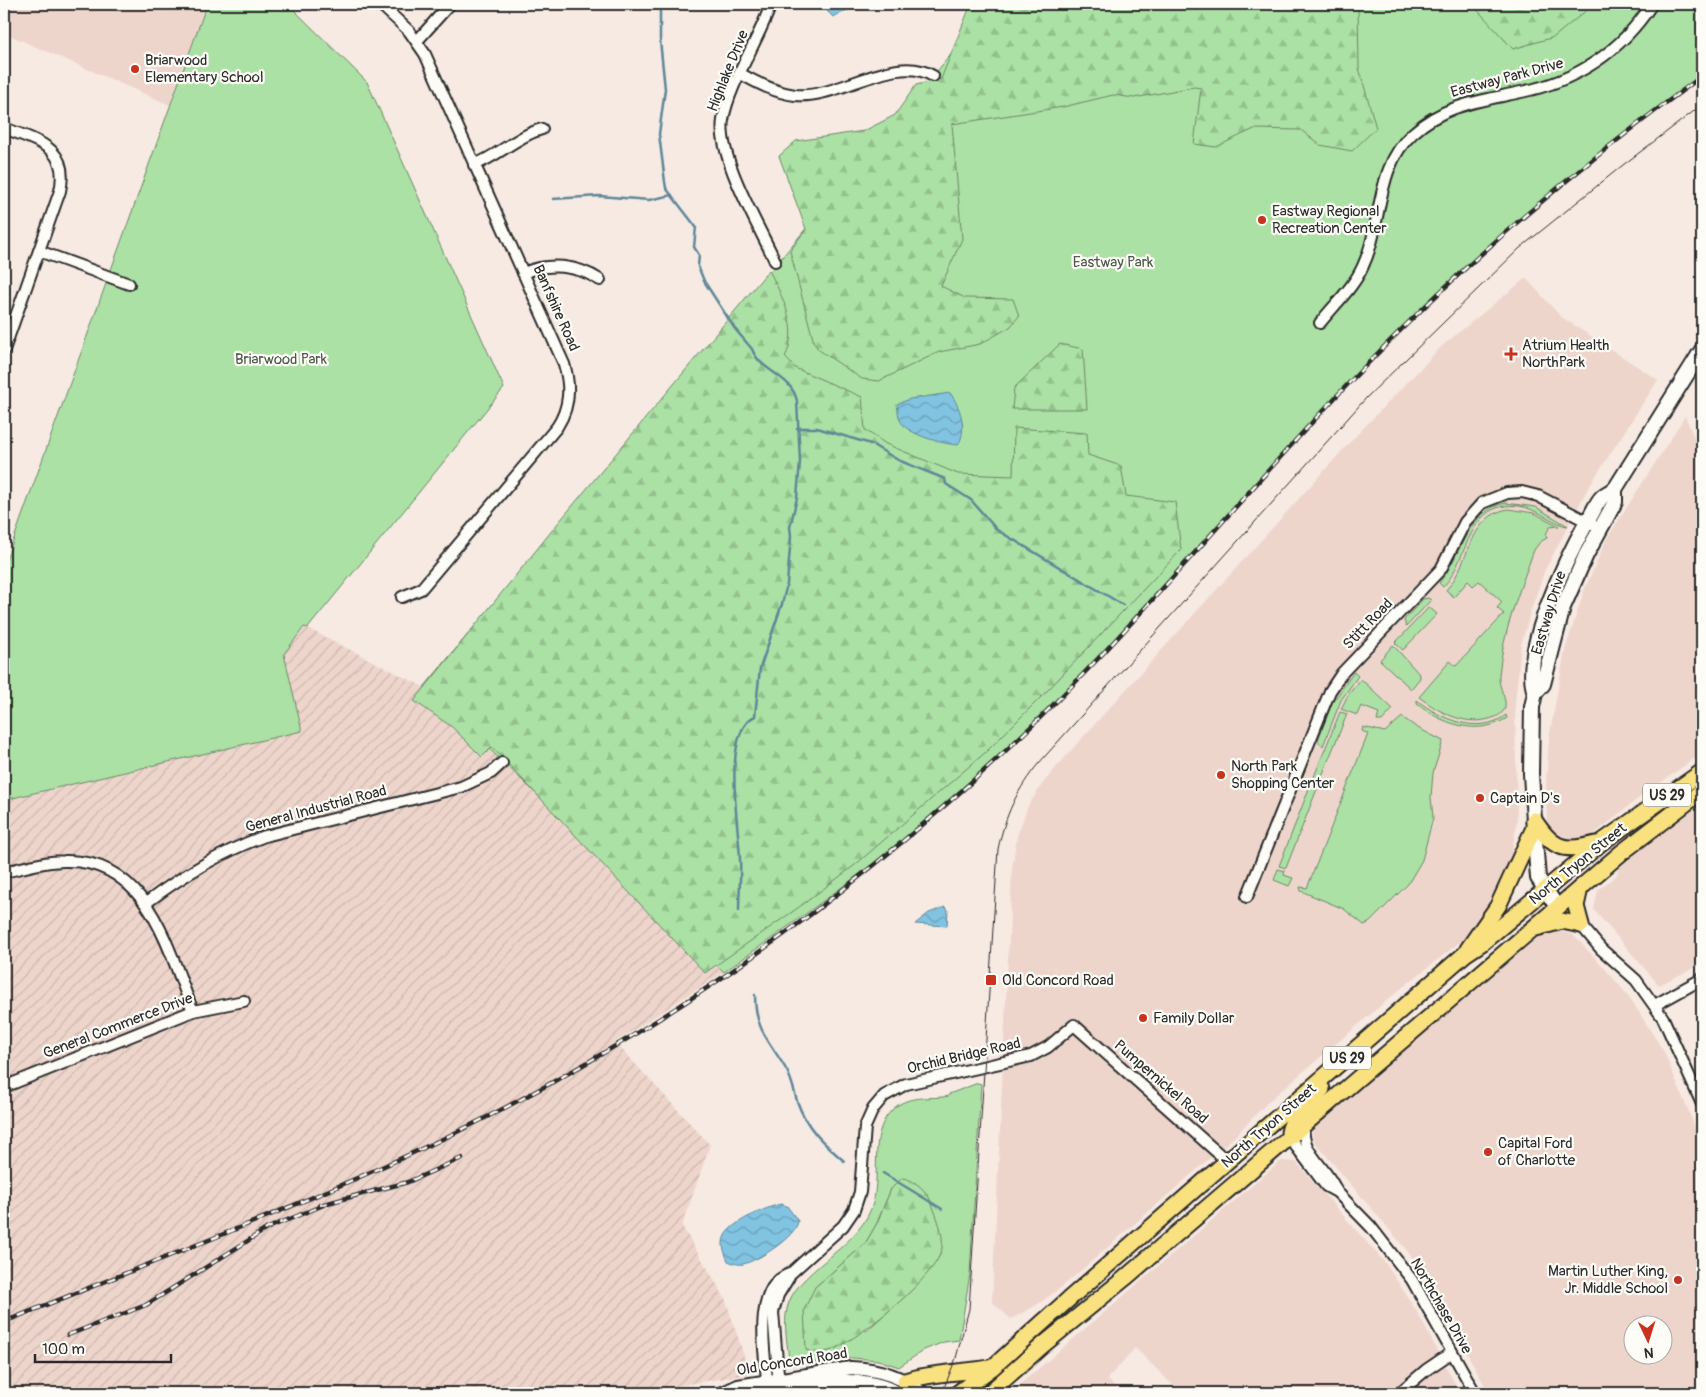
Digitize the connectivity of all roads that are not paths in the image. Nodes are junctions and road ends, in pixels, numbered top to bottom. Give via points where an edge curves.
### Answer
1 (380, 4) edge
2 (450, 4) edge
3 (771, 4) edge
4 (1652, 4) edge
5 (416, 41) junction
6 (741, 74) junction
7 (933, 76) dead end
8 (4, 128) edge
9 (542, 129) dead end
10 (474, 165) junction
11 (38, 251) junction
12 (775, 261) dead end
13 (523, 273) junction
14 (600, 280) dead end
15 (129, 284) dead end
16 (1320, 323) dead end
17 (8, 327) edge
18 (4, 350) edge
19 (1702, 350) edge
20 (1594, 525) junction
21 (402, 597) dead end
22 (502, 763) dead end
23 (1702, 772) edge
24 (1702, 791) edge
25 (1534, 824) junction
26 (1602, 842) junction
27 (4, 872) edge
28 (1580, 888) junction
29 (1544, 889) junction
30 (1247, 897) dead end
31 (146, 902) junction
32 (1557, 907) junction
33 (1581, 925) junction
34 (1532, 929) junction
35 (1465, 954) junction
36 (1702, 979) edge
37 (244, 1001) dead end
38 (1654, 1005) junction
39 (193, 1011) junction
40 (1074, 1025) joint
41 (1346, 1058) junction
42 (4, 1087) edge
43 (1702, 1104) edge
44 (1304, 1125) junction
45 (1289, 1137) junction
46 (1228, 1162) junction
47 (1337, 1192) junction
48 (1451, 1353) junction
49 (993, 1367) junction
50 (771, 1387) edge
51 (902, 1387) edge
52 (723, 1393) edge
53 (922, 1393) edge
54 (958, 1393) edge
55 (989, 1393) edge
56 (1399, 1393) edge
57 (1475, 1393) edge

1 - 5 street, Banfshire Road
2 - 5 street
3 - 6 street, Highlake Drive
4 - 16 street, Eastway Park Drive via 1619,44 1580,72 1532,90 1460,104 1413,132 1388,171 1363,266
5 - 10 street, Banfshire Road
6 - 7 street via 768,88 796,96 824,93 903,69 918,69
6 - 12 street, Highlake Drive via 726,107 723,138 735,176
8 - 11 street via 52,150 62,169 60,191
9 - 10 street
10 - 13 street, Banfshire Road
11 - 15 street
11 - 17 street
13 - 14 street via 560,265 587,272
13 - 21 street, Banfshire Road via 564,364 569,386 567,408 557,428 439,569 421,589
17 - 18 street
19 - 20 main road, Eastway Drive via 1615,489 1615,502
20 - 25 main road, Eastway Drive via 1563,607 1543,684 1535,693 1531,741
20 - 30 street, Stitt Road via 1538,496 1522,492 1493,497 1472,513 1441,568 1342,673 1330,691
22 - 31 street, General Industrial Road via 491,773 461,787 240,845 178,879
23 - 26 main road, North Tryon Street / US 29
24 - 28 main road, North Tryon Street / US 29 via 1642,835
25 - 26 main road via 1547,839 1564,848 1574,849
25 - 29 main road, Eastway Drive via 1536,872
25 - 35 main road via 1498,906
26 - 29 main road, North Tryon Street / US 29
27 - 31 street via 64,861 89,864 119,877
28 - 32 main road, North Tryon Street / US 29
28 - 33 main road via 1576,906
29 - 32 main road, Eastway Drive
29 - 35 main road, North Tryon Street / US 29 via 1484,942
31 - 39 street
32 - 34 main road, North Tryon Street / US 29
33 - 34 main road via 1562,921
33 - 38 street via 1601,949 1636,980
34 - 44 main road, North Tryon Street / US 29
35 - 41 main road, North Tryon Street / US 29
36 - 38 street
37 - 39 street, General Commerce Drive
38 - 43 street
39 - 42 street, General Commerce Drive
40 - 46 street, Pumpernickel Road
40 - 50 street, Orchid Bridge Road via 1036,1055 903,1085 884,1096 873,1109 864,1127 860,1187 854,1210 843,1226 790,1274 778,1295 773,1312
41 - 45 main road via 1291,1122
41 - 46 main road, North Tryon Street / US 29
44 - 45 main road, North Tryon Street / US 29
44 - 47 street, Northchase Drive via 1305,1145 1332,1180
45 - 47 street, Northchase Drive via 1326,1186
45 - 55 main road, North Tryon Street / US 29
46 - 49 main road, North Tryon Street / US 29
47 - 48 street, Northchase Drive via 1396,1257 1423,1298
48 - 56 street
48 - 57 street, Northchase Drive
49 - 51 main road via 932,1373
49 - 54 main road, North Tryon Street / US 29
50 - 51 street, Old Concord Road via 851,1368 880,1371
50 - 52 street, Old Concord Road via 734,1387
51 - 53 street, Old Concord Road

